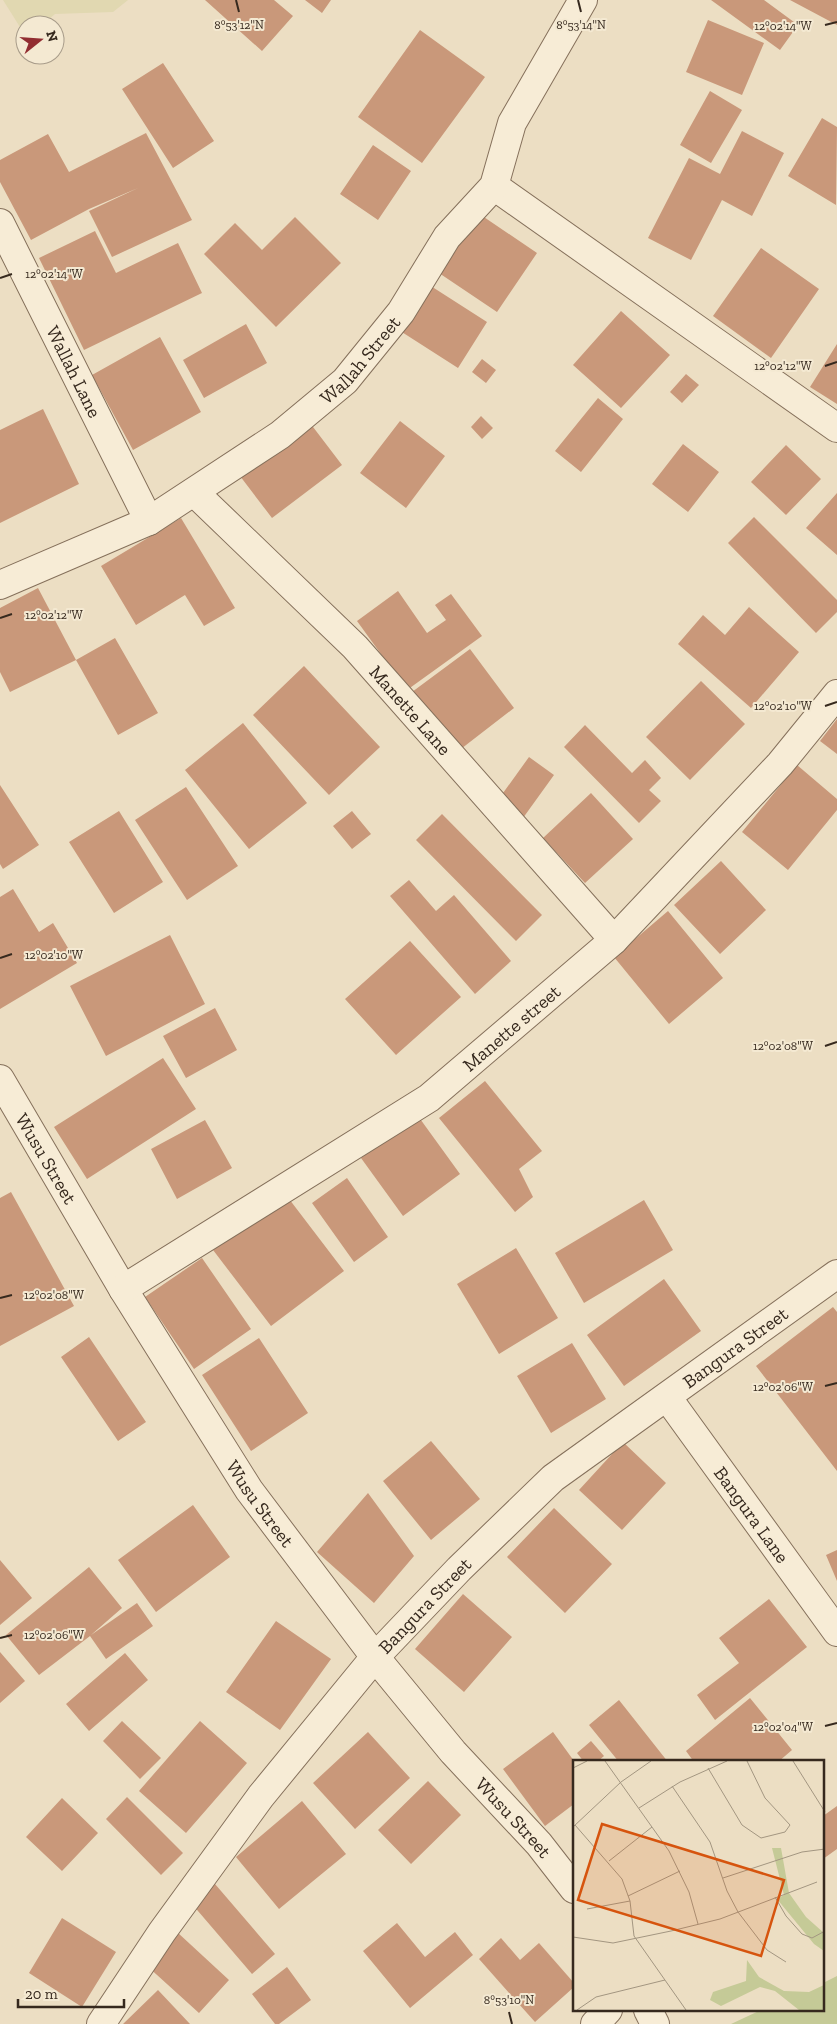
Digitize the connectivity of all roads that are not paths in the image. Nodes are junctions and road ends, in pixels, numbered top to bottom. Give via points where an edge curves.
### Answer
1 (583, 0) edge
2 (494, 186) junction
3 (0, 223) edge
4 (837, 428) edge
5 (195, 492) junction
6 (149, 521) junction
7 (0, 585) edge
8 (837, 694) edge
9 (614, 940) junction
10 (0, 1079) edge
11 (837, 1274) edge
12 (123, 1289) junction
13 (667, 1397) junction
14 (837, 1632) edge
15 (376, 1657) junction
16 (573, 1888) edge
17 (606, 2012) edge
18 (649, 2012) edge
19 (101, 2024) edge
20 (595, 2024) edge
21 (655, 2024) edge

1 - 2 street, Wallah Street via 512,123
2 - 4 street
2 - 5 street, Wallah Street via 447,237 401,312 345,380 280,435
3 - 6 street, Wallah Lane
5 - 6 street, Wallah Street
5 - 9 street, Manette Lane via 355,647
6 - 7 street, Wallah Street
8 - 9 street, Manette street via 780,764
9 - 12 street, Manette street via 429,1098
10 - 12 street, Wusu Street
11 - 13 street, Bangura Street
12 - 15 street, Wusu Street via 248,1490
13 - 14 street, Bangura Lane
13 - 15 street, Bangura Street via 553,1478 459,1569
15 - 16 street, Wusu Street via 453,1752 539,1844
15 - 19 street, Bangura Street via 261,1796 162,1932
17 - 20 street
18 - 21 street

